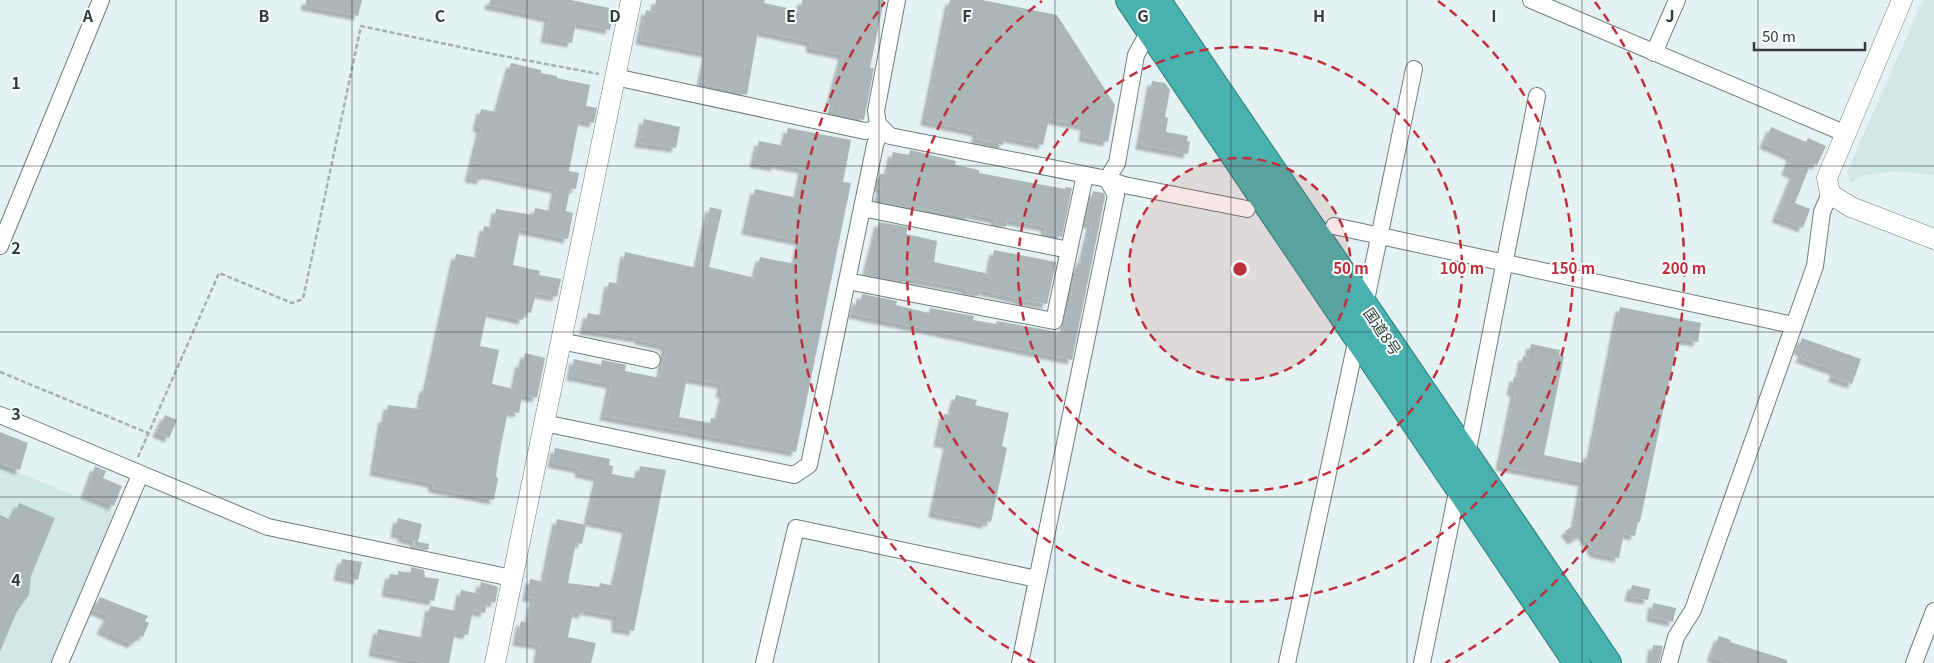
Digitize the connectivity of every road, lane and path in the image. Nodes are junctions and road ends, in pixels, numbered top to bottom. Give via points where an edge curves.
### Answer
1 (101, 0) edge
2 (631, 0) edge
3 (897, 0) edge
4 (1129, 0) edge
5 (1157, 0) edge
6 (1531, 0) edge
7 (1677, 0) edge
8 (1902, 0) edge
9 (1150, 31) junction
10 (1654, 52) junction
11 (1414, 69) dead end
12 (615, 77) junction
13 (1538, 96) dead end
14 (882, 128) junction
15 (1844, 133) junction
16 (1085, 175) junction
17 (1107, 179) junction
18 (1830, 194) junction
19 (862, 208) junction
20 (1246, 209) dead end
21 (1334, 226) dead end
22 (1379, 236) junction
23 (1934, 239) edge
24 (0, 246) edge
25 (1070, 250) junction
26 (1505, 263) junction
27 (847, 281) junction
28 (1365, 304) junction
29 (1794, 325) junction
30 (1357, 338) junction
31 (561, 341) junction
32 (652, 360) dead end
33 (0, 372) edge
34 (0, 415) edge
35 (544, 423) junction
36 (148, 433) junction
37 (1467, 455) junction
38 (136, 473) junction
39 (1458, 487) junction
40 (512, 578) junction
41 (1037, 579) junction
42 (1934, 611) edge
43 (60, 663) edge
44 (495, 663) edge
45 (764, 663) edge
46 (1020, 663) edge
47 (1287, 663) edge
48 (1422, 663) edge
49 (1577, 663) edge
50 (1608, 663) edge
51 (1669, 663) edge
52 (1914, 663) edge

1 - 24 street
2 - 12 street
3 - 14 street via 876,110 878,124
4 - 9 highway, 国道8号
5 - 28 highway, 国道8号
6 - 10 street
7 - 10 street
8 - 15 street
9 - 17 street via 1136,55 1117,163
9 - 30 highway, 国道8号
10 - 15 street
11 - 22 street
12 - 14 street via 864,131
12 - 31 street
12 - 36 path via 361,26 303,299 292,303 219,273
13 - 26 street
14 - 16 street via 890,136
14 - 19 street via 875,144
15 - 18 street via 1827,178
16 - 17 street
16 - 25 street
17 - 20 street
17 - 41 street via 1116,195
18 - 23 street via 1851,208
18 - 29 street via 1822,212 1816,266
19 - 25 street
19 - 27 street
21 - 22 street
22 - 26 street
22 - 28 street
25 - 27 street via 1054,321
26 - 29 street
26 - 37 street
27 - 35 street via 809,465 794,475
28 - 37 highway, 国道8号
29 - 51 street via 1693,610 1676,637
30 - 39 highway, 国道8号
30 - 47 street
31 - 32 street
31 - 35 street
33 - 36 path
34 - 38 street
35 - 40 street
36 - 38 path
37 - 50 highway, 国道8号
38 - 40 street via 268,527
38 - 43 street
39 - 48 street
39 - 49 highway, 国道8号
40 - 44 street
41 - 45 street via 796,528
41 - 46 street
42 - 52 street

